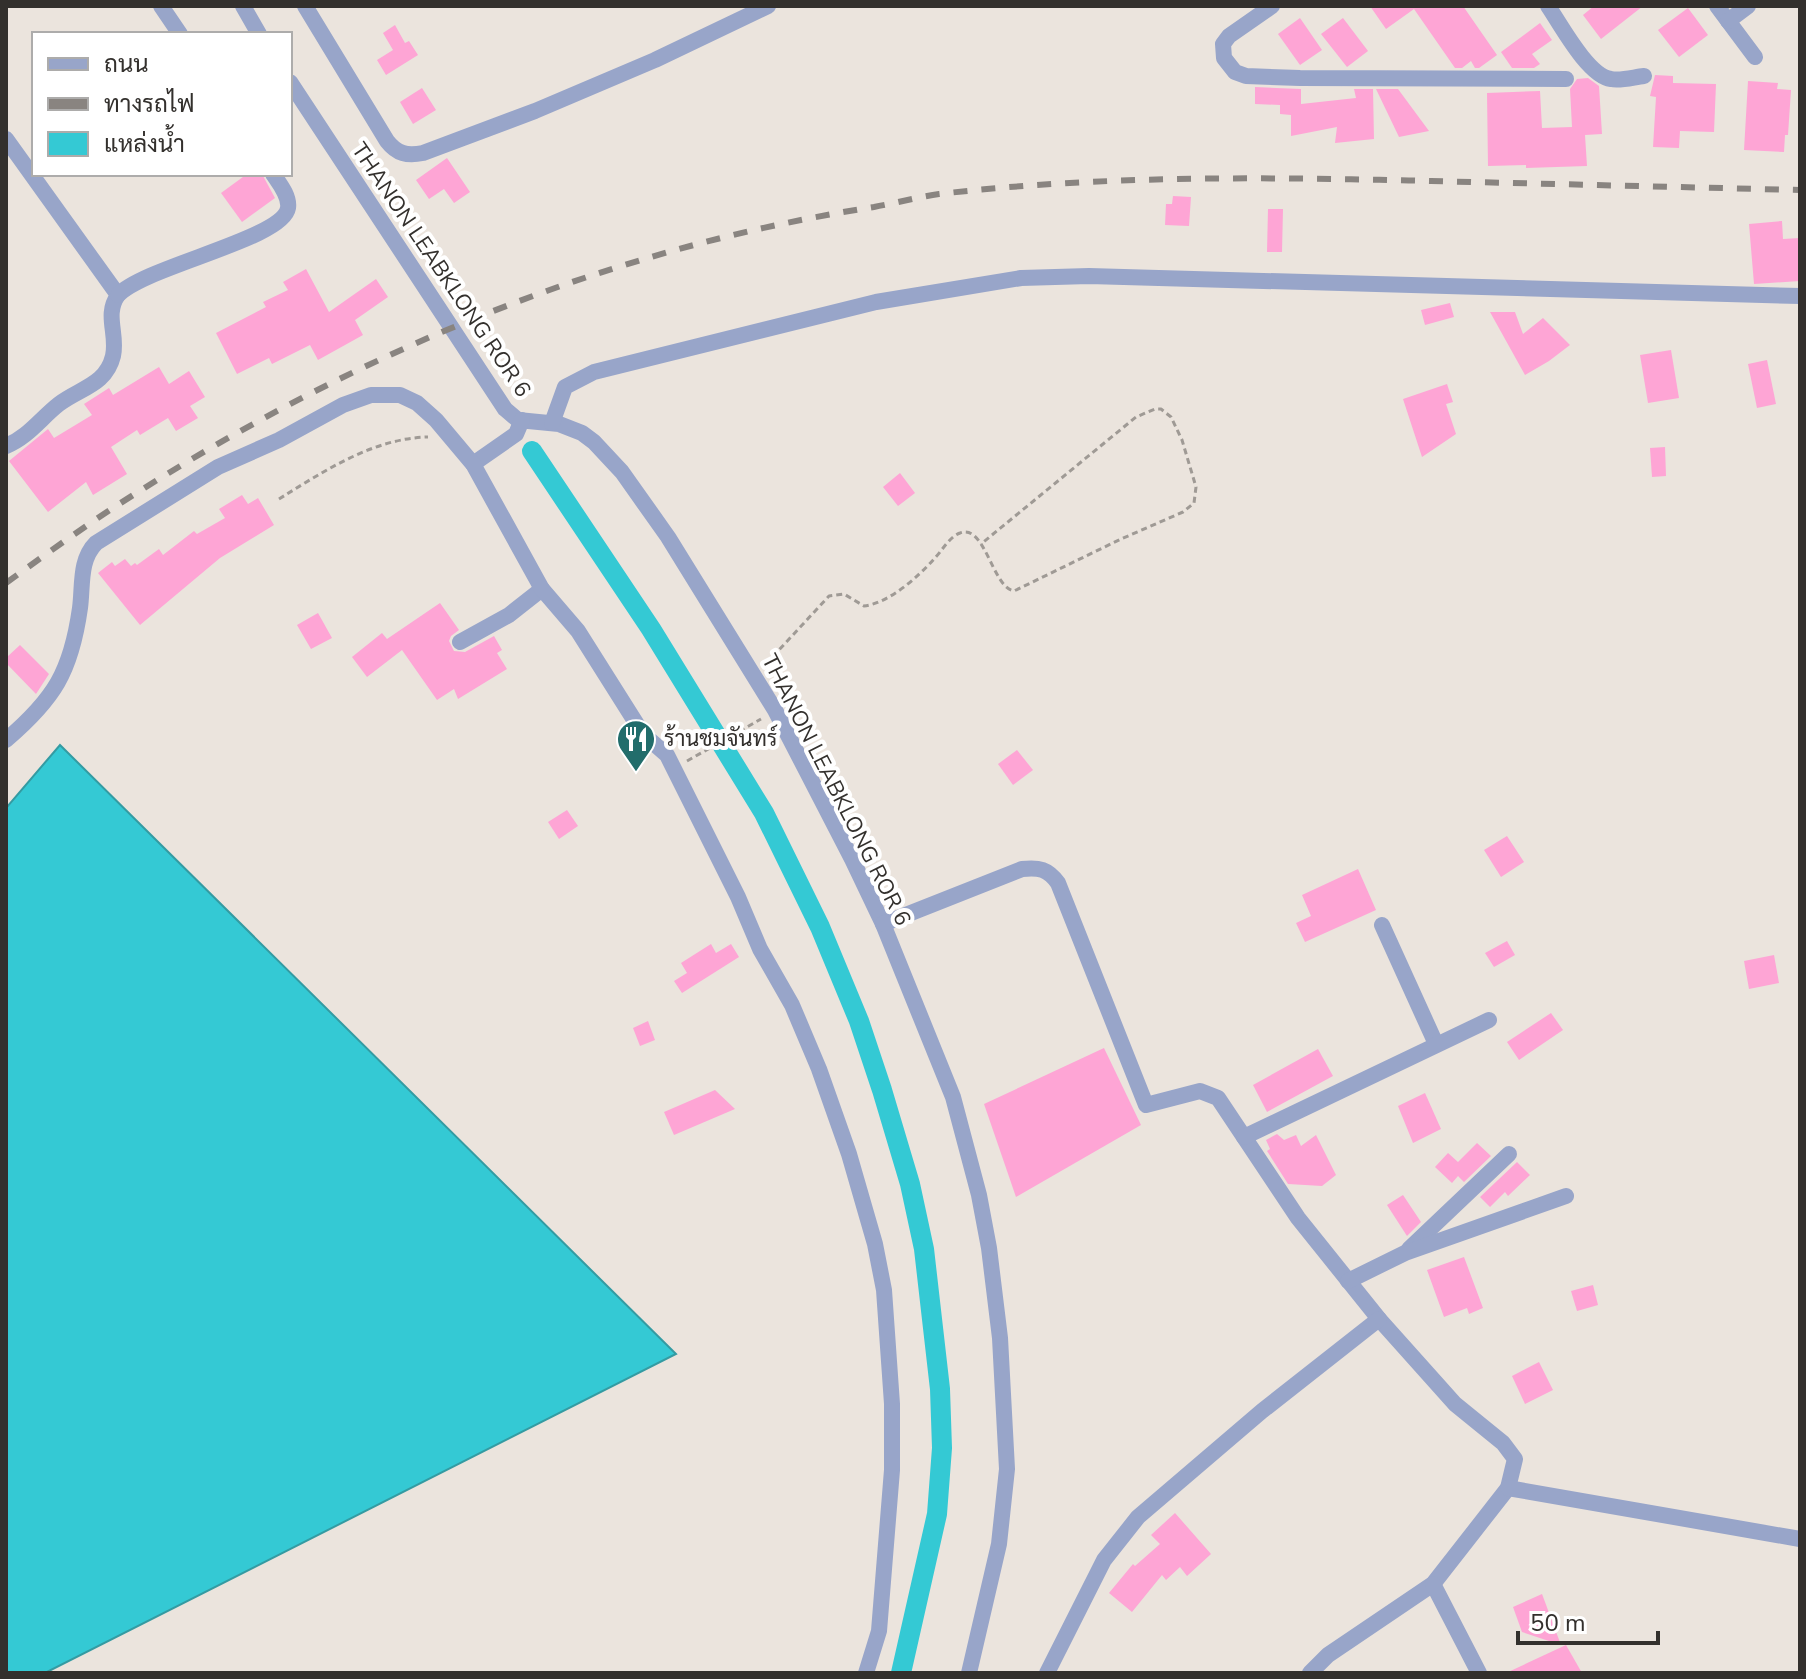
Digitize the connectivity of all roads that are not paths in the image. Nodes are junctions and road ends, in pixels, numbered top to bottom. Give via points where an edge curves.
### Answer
1 (161, 6) edge
2 (243, 6) edge
3 (305, 6) edge
4 (768, 6) edge
5 (1272, 6) edge
6 (1548, 6) edge
7 (1717, 6) edge
8 (1748, 6) edge
9 (1728, 21) junction
10 (179, 32) edge
11 (258, 32) edge
12 (1755, 57) dead end
13 (1644, 76) dead end
14 (1566, 79) dead end
15 (292, 85) edge
16 (6, 139) edge
17 (32, 175) edge
18 (33, 176) edge
19 (274, 176) edge
20 (118, 295) junction
21 (1800, 296) edge
22 (522, 420) junction
23 (552, 423) junction
24 (6, 446) edge
25 (473, 464) junction
26 (542, 589) junction
27 (460, 642) dead end
28 (6, 740) edge
29 (883, 924) junction
30 (1382, 925) dead end
31 (1489, 1020) dead end
32 (1436, 1044) junction
33 (1244, 1137) junction
34 (1509, 1154) dead end
35 (1566, 1196) dead end
36 (1405, 1253) junction
37 (1348, 1281) junction
38 (1379, 1319) junction
39 (1508, 1488) junction
40 (1800, 1539) edge
41 (1433, 1584) junction
42 (866, 1673) edge
43 (969, 1673) edge
44 (1047, 1673) edge
45 (1310, 1673) edge
46 (1479, 1673) edge

1 - 10 street
2 - 11 street
3 - 4 street via 387,141 393,149 412,155 535,111
5 - 14 street via 1223,44 1224,58 1235,72 1300,78
6 - 13 street via 1598,73 1613,80
7 - 9 street
8 - 9 street
9 - 12 street
15 - 22 street, THANON LEABKLONG ROR 6 via 499,401
16 - 17 street
18 - 20 street
19 - 20 street via 288,198 281,220
20 - 24 street via 110,313 114,350 108,369 91,387 59,404 28,434
21 - 23 street via 1021,278 876,302 594,372 565,387
22 - 23 street, THANON LEABKLONG ROR 6
22 - 25 street via 516,434
23 - 29 street, THANON LEABKLONG ROR 6 via 582,433 601,447 668,537 775,710
25 - 26 street
25 - 28 street via 425,409 389,394 343,405 218,467 96,543 86,557 76,630 61,679 41,710
26 - 27 street
26 - 42 street via 578,631 643,734 667,755 792,1005 849,1154 884,1290 892,1404 879,1631
29 - 33 street via 1022,869 1051,873 1146,1105 1206,1091 1218,1098
29 - 43 street, THANON LEABKLONG ROR 6 via 953,1097 979,1195 995,1290 1007,1469 999,1544
30 - 32 street
31 - 32 street
32 - 33 street
33 - 37 street
34 - 36 street
35 - 36 street
36 - 37 street
37 - 38 street
38 - 39 street via 1455,1404 1509,1449 1516,1464
38 - 44 street via 1205,1458 1125,1530 1104,1560
39 - 40 street
39 - 41 street
41 - 45 street via 1328,1655
41 - 46 street

